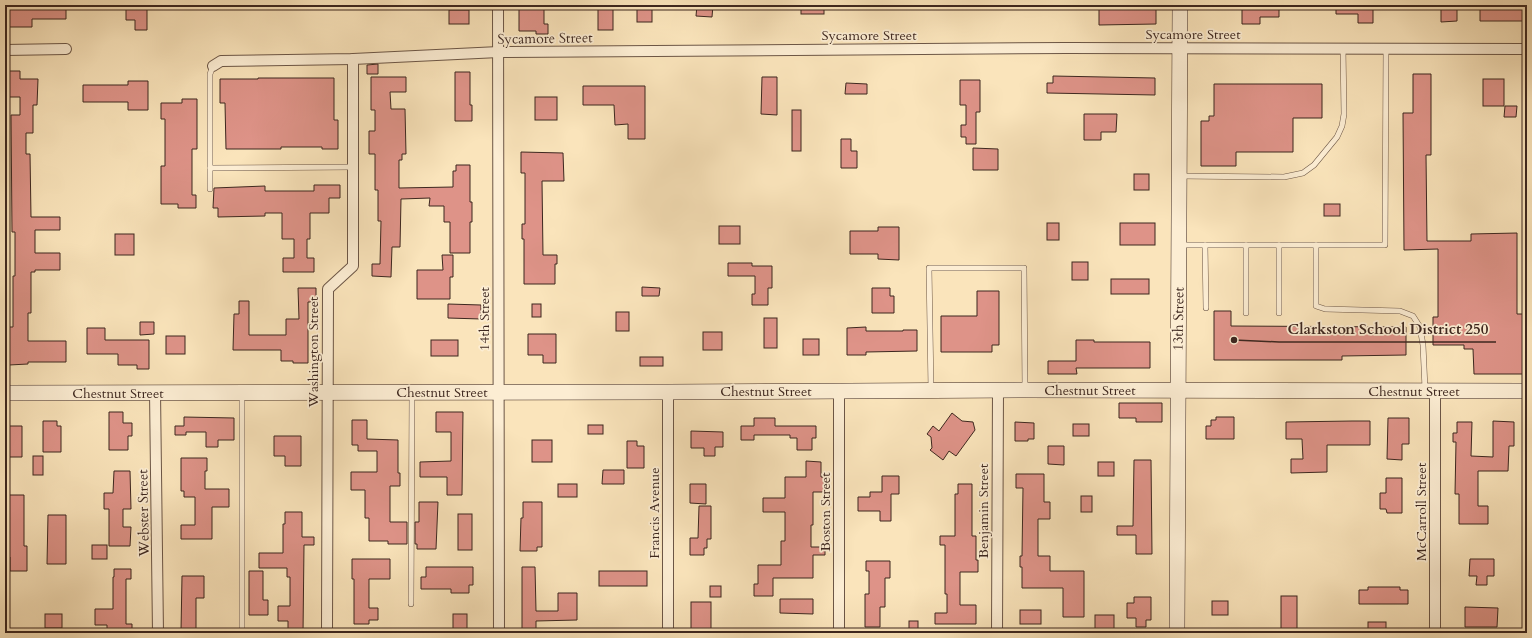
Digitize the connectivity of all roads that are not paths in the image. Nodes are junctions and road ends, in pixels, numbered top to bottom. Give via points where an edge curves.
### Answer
1 (498, 5) edge
2 (1180, 5) edge
3 (1180, 48) junction
4 (1343, 48) junction
5 (1386, 48) junction
6 (66, 49) dead end
7 (1527, 49) edge
8 (5, 50) edge
9 (499, 52) junction
10 (353, 59) junction
11 (213, 66) joint
12 (354, 167) junction
13 (210, 168) junction
14 (1180, 176) junction
15 (210, 189) dead end
16 (1179, 245) junction
17 (1205, 245) junction
18 (1246, 245) junction
19 (1279, 245) junction
20 (1316, 245) junction
21 (1206, 308) dead end
22 (1246, 313) dead end
23 (1279, 313) dead end
24 (931, 390) junction
25 (998, 390) junction
26 (1025, 390) junction
27 (1178, 390) junction
28 (838, 391) junction
29 (1430, 391) junction
30 (1527, 391) edge
31 (155, 392) junction
32 (242, 392) junction
33 (327, 392) junction
34 (412, 392) junction
35 (498, 392) junction
36 (668, 392) junction
37 (5, 393) edge
38 (412, 604) dead end
39 (158, 633) edge
40 (242, 633) edge
41 (327, 633) edge
42 (499, 633) edge
43 (668, 633) edge
44 (839, 633) edge
45 (997, 633) edge
46 (1177, 633) edge
47 (1435, 633) edge

1 - 9 street, 14th Street
2 - 3 street, 13th Street
3 - 4 street, Sycamore Street
3 - 9 street, Sycamore Street
3 - 14 street, 13th Street
4 - 5 street, Sycamore Street
4 - 14 lane via 1342,126 1337,137 1304,173 1284,177
5 - 7 street, Sycamore Street
5 - 20 lane via 1385,245
6 - 8 street
9 - 10 street, Sycamore Street
9 - 35 street, 14th Street
10 - 11 street, Sycamore Street via 221,60
10 - 12 street, Washington Street
11 - 13 lane via 210,74
12 - 13 lane
12 - 33 street, Washington Street via 353,266 328,289
13 - 15 lane
14 - 16 street, 13th Street
16 - 17 lane
16 - 27 street, 13th Street
17 - 18 lane
17 - 21 lane
18 - 19 lane
18 - 22 lane
19 - 20 lane
19 - 23 lane
20 - 29 lane via 1316,306 1325,309 1400,311 1413,316 1420,327
24 - 25 street, Chestnut Street
24 - 26 lane via 929,268 1024,268
24 - 28 street, Chestnut Street
25 - 26 street, Chestnut Street
25 - 45 street, Benjamin Street
26 - 27 street, Chestnut Street
27 - 29 street, Chestnut Street
27 - 46 street, 13th Street
28 - 36 street, Chestnut Street
28 - 44 street, Boston Street
29 - 30 street, Chestnut Street
29 - 47 street, McCarroll Street
31 - 32 street, Chestnut Street
31 - 37 street, Chestnut Street
31 - 39 street, Webster Street
32 - 33 street, Chestnut Street
32 - 40 lane
33 - 34 street, Chestnut Street
33 - 41 street, Washington Street
34 - 35 street, Chestnut Street
34 - 38 lane
35 - 36 street, Chestnut Street
35 - 42 street, 14th Street
36 - 43 street, Francis Avenue

